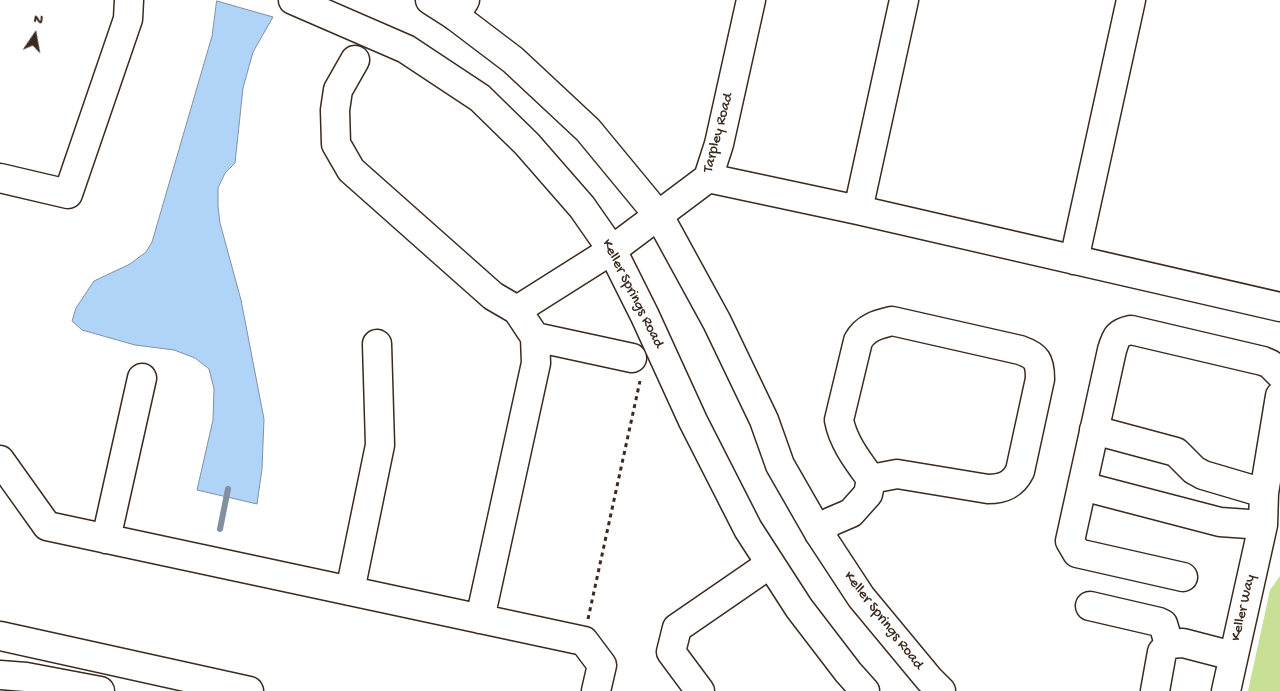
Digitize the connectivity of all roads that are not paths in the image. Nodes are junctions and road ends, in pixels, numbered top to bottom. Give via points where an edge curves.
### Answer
1 (129, 0) edge
2 (293, 0) edge
3 (751, 0) edge
4 (904, 0) edge
5 (1131, 0) edge
6 (444, 4) edge
7 (355, 60) dead end
8 (0, 178) edge
9 (708, 178) junction
10 (858, 210) junction
11 (659, 216) junction
12 (612, 250) junction
13 (1074, 260) junction
14 (1280, 307) edge
15 (517, 310) junction
16 (535, 337) junction
17 (376, 344) dead end
18 (636, 369) road end
19 (1280, 374) edge
20 (142, 378) dead end
21 (1280, 396) edge
22 (1094, 430) junction
23 (0, 460) edge
24 (871, 479) junction
25 (1082, 486) junction
26 (1264, 493) junction
27 (1263, 524) junction
28 (819, 533) junction
29 (106, 539) junction
30 (770, 564) junction
31 (1183, 577) dead end
32 (350, 591) junction
33 (1090, 606) dead end
34 (480, 619) junction
35 (0, 636) edge
36 (1169, 644) junction
37 (1233, 656) junction
38 (0, 675) edge
39 (100, 691) edge
40 (250, 691) edge
41 (596, 691) edge
42 (700, 691) edge
43 (865, 691) edge
44 (941, 691) edge
45 (1155, 691) edge
46 (1226, 691) edge

1 - 8 main road via 128,19 68,194
2 - 12 main road, Keller Springs Road via 406,49 480,98 527,144 582,207
3 - 9 main road, Tarpley Road via 719,144
4 - 10 main road
5 - 13 main road
6 - 11 main road, Keller Springs Road via 513,60 588,130
7 - 15 main road via 338,90 335,110 336,144 351,170 493,296
9 - 10 main road
9 - 11 main road, Tarpley Road
10 - 13 main road
11 - 12 main road, Tarpley Road
11 - 28 main road, Keller Springs Road via 717,322 764,420 780,465
12 - 15 main road, Tarpley Road
12 - 30 main road, Keller Springs Road via 693,421 748,529
13 - 14 main road
15 - 16 main road
16 - 18 main road
16 - 34 main road via 536,363
17 - 32 main road via 380,445
19 - 22 main road via 1263,361 1131,330 1122,332 1112,350
20 - 29 main road
21 - 26 main road, Keller Way
22 - 25 main road
22 - 26 main road via 1176,452 1203,475
23 - 29 main road via 47,526
24 - 24 main road via 841,432 839,420 858,341 866,331 892,322 1020,350 1038,361 1040,379 1020,471 1010,484 1000,489 988,489 897,474
24 - 28 main road via 868,494 851,512 830,522
25 - 27 main road via 1220,522
25 - 31 main road via 1070,541 1077,553
26 - 27 main road, Keller Way
27 - 37 main road, Keller Way
28 - 44 main road, Keller Springs Road via 861,597
29 - 32 main road
30 - 42 main road via 677,628 671,652
30 - 43 main road, Keller Springs Road via 799,608
32 - 34 main road
33 - 36 main road via 1159,622 1163,624
34 - 41 main road via 584,641 602,664
35 - 40 main road
36 - 37 main road via 1184,643
36 - 45 main road via 1162,652
37 - 46 main road, Keller Way
38 - 39 main road

